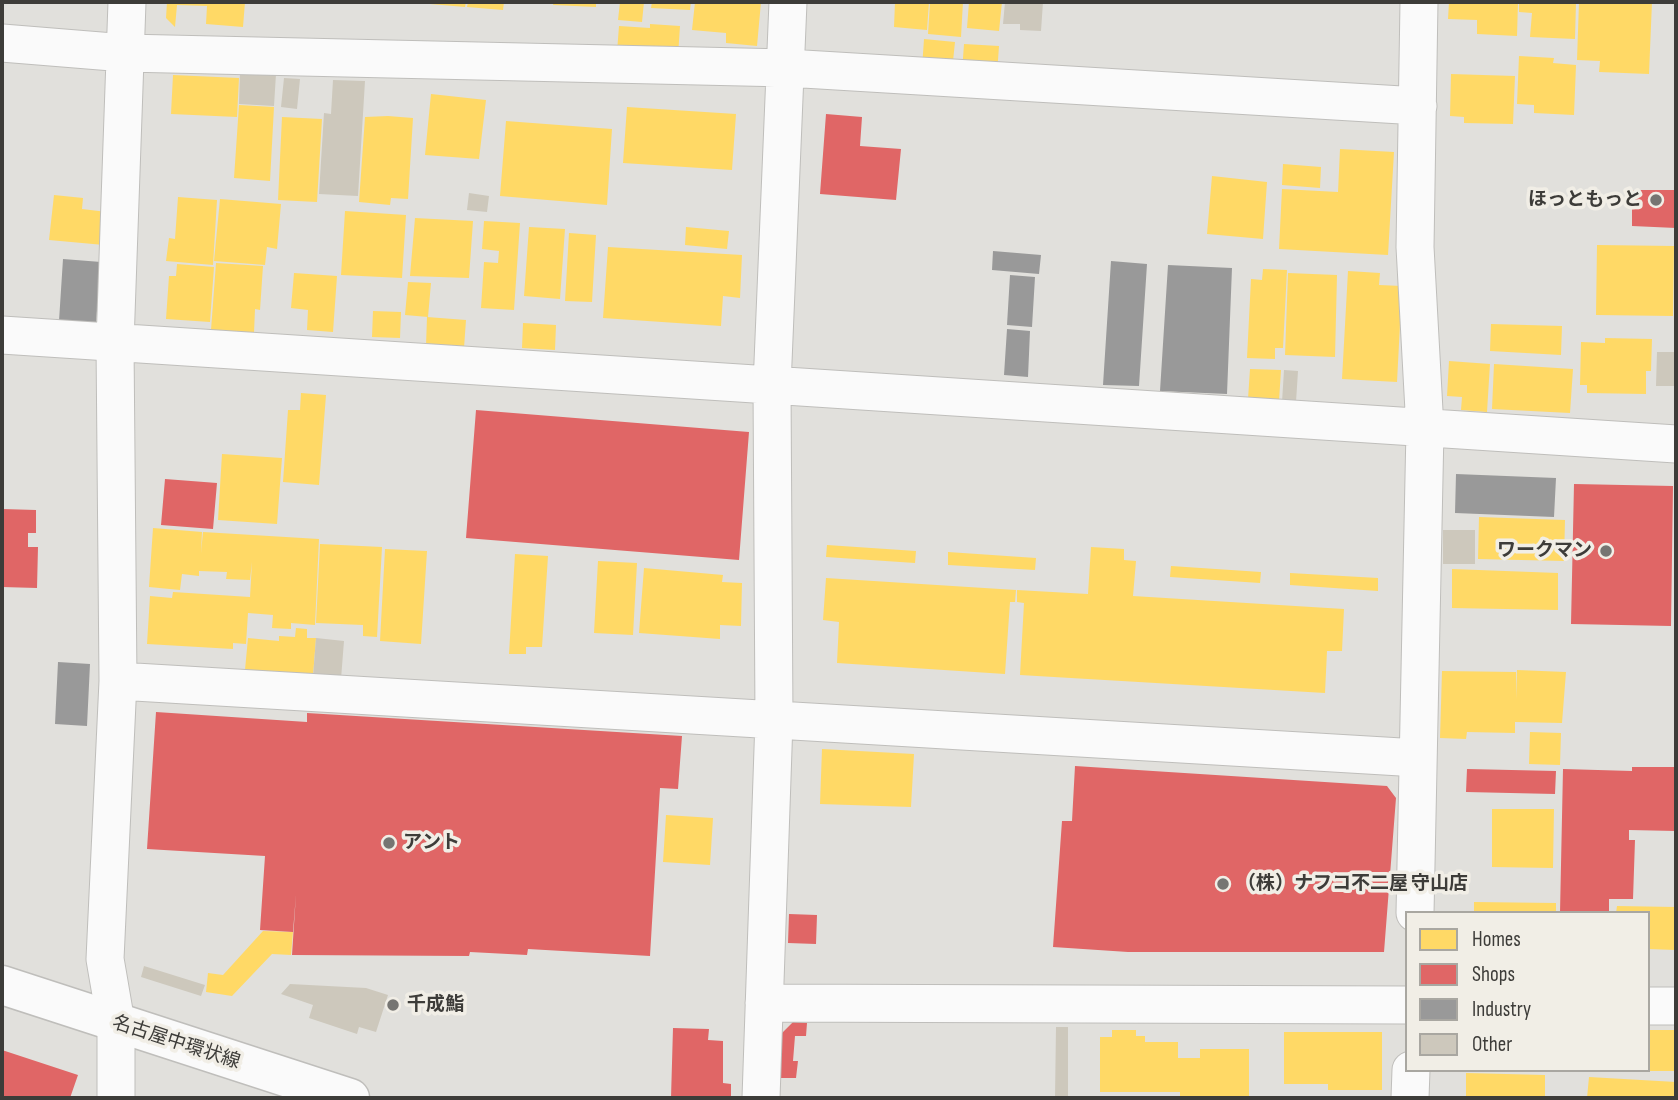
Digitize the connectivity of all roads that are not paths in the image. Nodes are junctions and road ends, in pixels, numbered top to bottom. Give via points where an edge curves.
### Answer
1 (127, 2) edge
2 (788, 2) edge
3 (1419, 2) edge
4 (2, 43) edge
5 (125, 53) junction
6 (787, 68) junction
7 (1418, 106) junction
8 (2, 335) edge
9 (115, 343) junction
10 (772, 386) junction
11 (1425, 429) junction
12 (1676, 444) edge
13 (118, 681) junction
14 (774, 720) junction
15 (1418, 758) junction
16 (1415, 911) edge
17 (2, 985) edge
18 (764, 1003) junction
19 (1405, 1005) edge
20 (1650, 1006) edge
21 (1676, 1006) edge
22 (116, 1023) junction
23 (1411, 1072) edge
24 (116, 1098) edge
25 (351, 1098) edge
26 (761, 1098) edge
27 (1410, 1098) edge

1 - 5 street
2 - 6 street
3 - 7 street
4 - 5 street
5 - 6 street
5 - 9 street
6 - 7 street
6 - 10 street
7 - 11 street via 1415,247
8 - 9 street
9 - 10 street
9 - 13 street
10 - 11 street
10 - 14 street
11 - 12 street
11 - 15 street
13 - 14 street
13 - 22 street via 105,959
14 - 15 street
14 - 18 street
15 - 16 street
17 - 22 main road, 名古屋中環状線
18 - 19 street
18 - 26 street
20 - 21 street
22 - 24 street
22 - 25 main road, 名古屋中環状線
23 - 27 street

